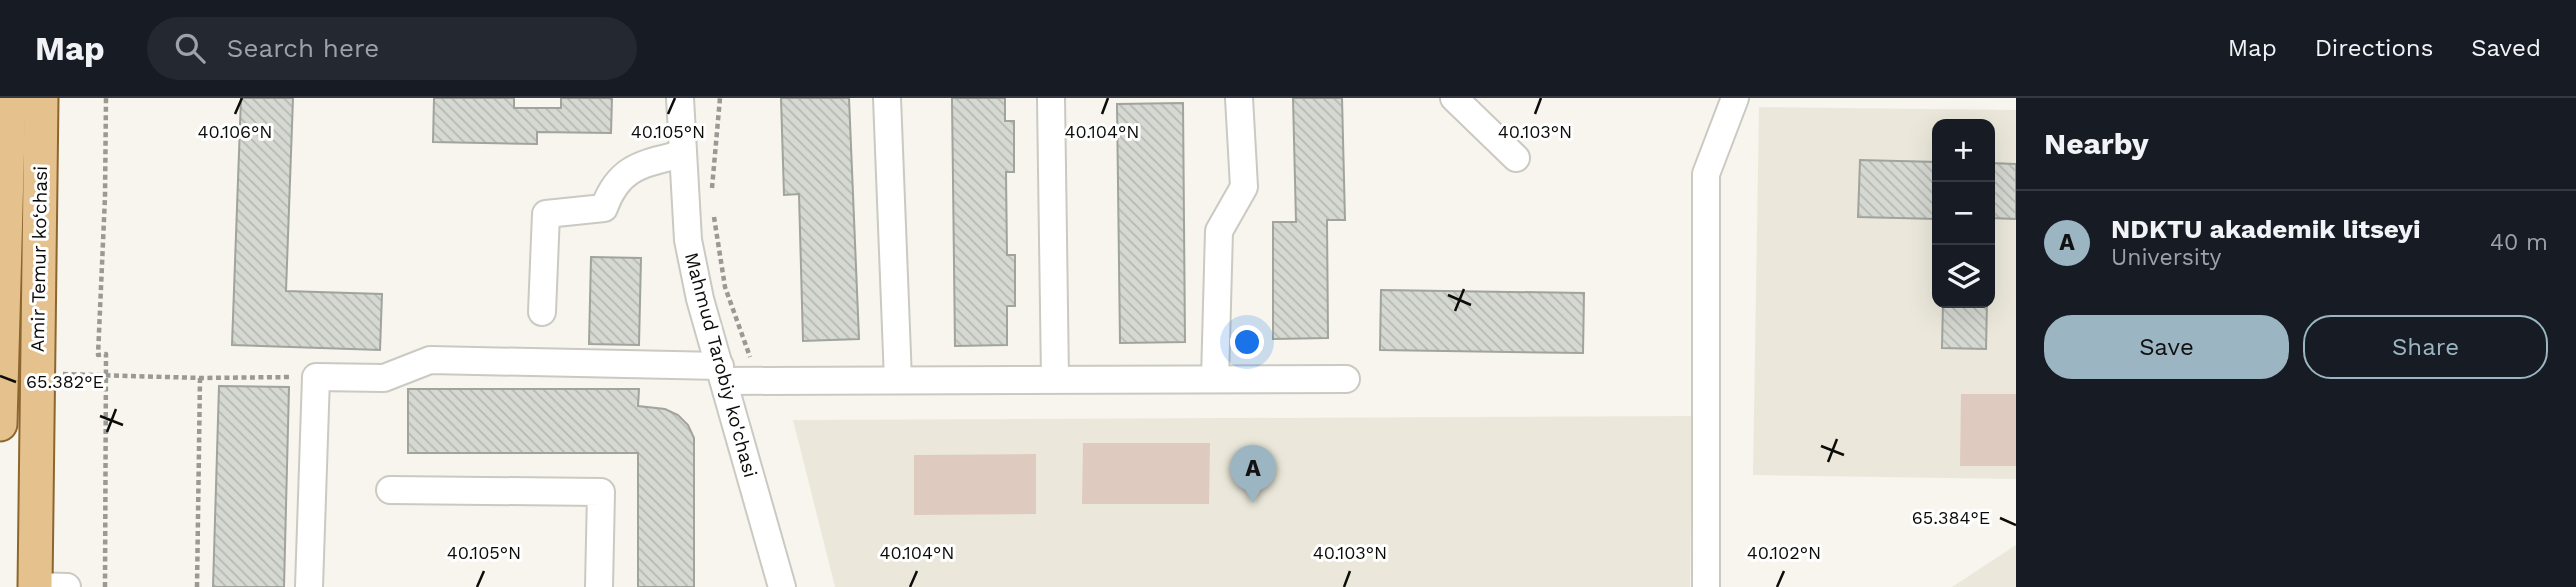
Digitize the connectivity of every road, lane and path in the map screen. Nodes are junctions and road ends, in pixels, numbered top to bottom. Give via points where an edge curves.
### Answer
1 (9, 98) edge
2 (41, 98) edge
3 (106, 98) edge
4 (680, 98) edge
5 (720, 98) edge
6 (887, 98) edge
7 (1051, 98) edge
8 (1239, 98) edge
9 (1454, 98) edge
10 (1735, 98) edge
11 (682, 154) junction
12 (1516, 158) dead end
13 (711, 200) dead end
14 (713, 212) dead end
15 (542, 312) dead end
16 (37, 373) junction
17 (722, 373) junction
18 (106, 376) junction
19 (316, 377) junction
20 (200, 378) junction
21 (1055, 379) junction
22 (1215, 379) junction
23 (1346, 379) dead end
24 (898, 380) junction
25 (759, 381) junction
26 (0, 424) edge
27 (390, 490) dead end
28 (46, 587) edge
29 (105, 587) edge
30 (197, 587) edge
31 (309, 587) edge
32 (599, 587) edge
33 (782, 587) edge
34 (1706, 587) edge

1 - 26 main road, Amir Temur ko‘chasi
2 - 16 main road, Amir Temur ko‘chasi
3 - 18 path via 98,355 106,354
4 - 11 street, Mahmud Tarobiy ko'chasi
5 - 13 path
6 - 24 street
7 - 21 street
8 - 22 street via 1244,187 1219,231
9 - 12 street
10 - 34 street via 1706,174
11 - 15 street via 637,165 611,188 604,208 546,214
11 - 17 street, Mahmud Tarobiy ko'chasi via 688,240
14 - 25 path via 725,287
16 - 18 path
16 - 28 main road, Amir Temur ko‘chasi
17 - 19 street via 430,360 384,378
17 - 25 street
17 - 33 street, Mahmud Tarobiy ko'chasi
18 - 20 path
18 - 29 path
19 - 20 path
19 - 31 street
20 - 30 path
21 - 22 street
21 - 24 street
22 - 23 street
24 - 25 street
27 - 32 street via 601,492

